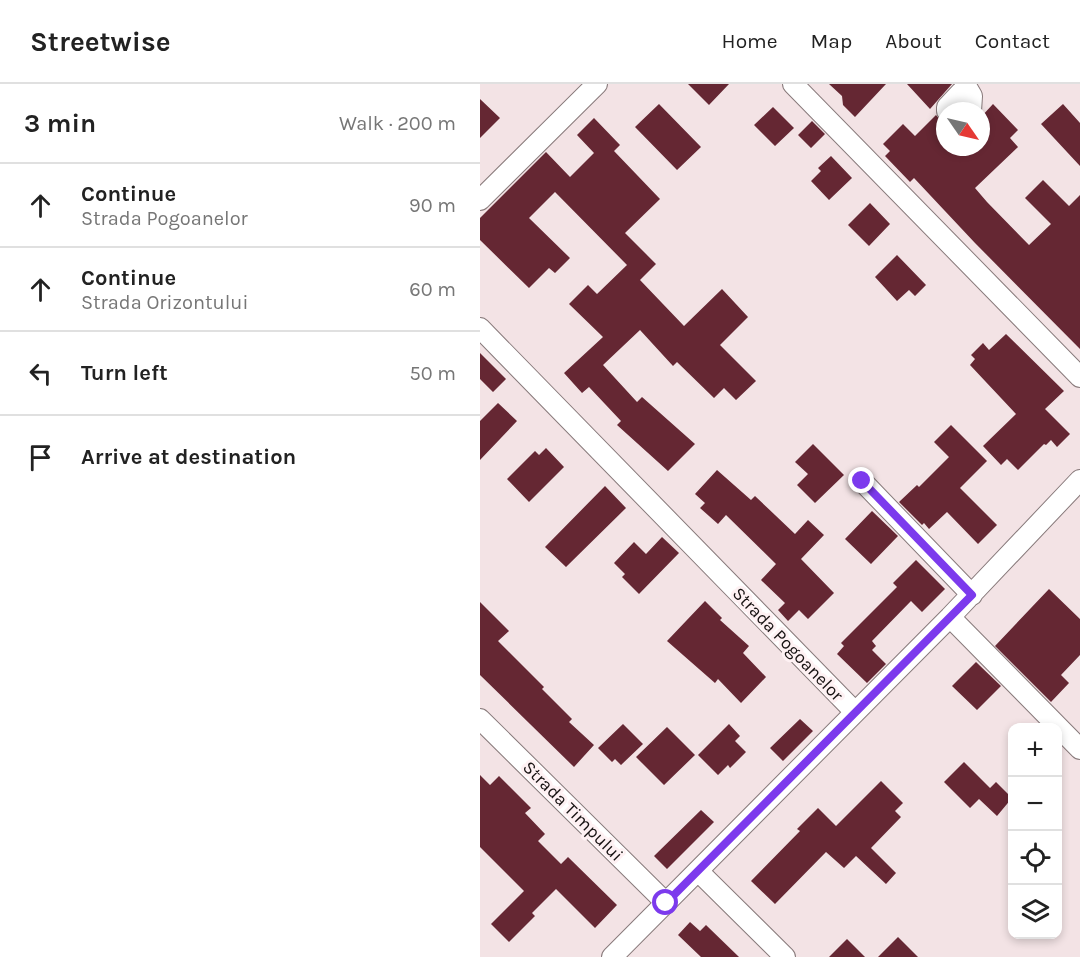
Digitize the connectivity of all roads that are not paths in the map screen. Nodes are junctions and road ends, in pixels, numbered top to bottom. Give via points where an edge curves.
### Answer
1 (597, 84) edge
2 (793, 84) edge
3 (965, 84) edge
4 (951, 102) edge
5 (972, 102) edge
6 (480, 200) edge
7 (480, 328) edge
8 (1080, 377) edge
9 (1080, 480) edge
10 (862, 481) dead end
11 (972, 595) junction
12 (950, 617) junction
13 (855, 712) junction
14 (480, 719) edge
15 (1080, 749) edge
16 (698, 871) junction
17 (666, 903) junction
18 (612, 957) edge
19 (784, 957) edge

1 - 6 street
2 - 8 street
3 - 4 street
3 - 5 street
7 - 13 street, Strada Pogoanelor
9 - 11 street
10 - 11 street
11 - 12 street
12 - 13 street
12 - 15 street
13 - 16 street, Strada Pogoanelor
14 - 17 street, Strada Timpului
16 - 17 street, Strada Pogoanelor
16 - 19 street
17 - 18 street, Strada Pogoanelor

